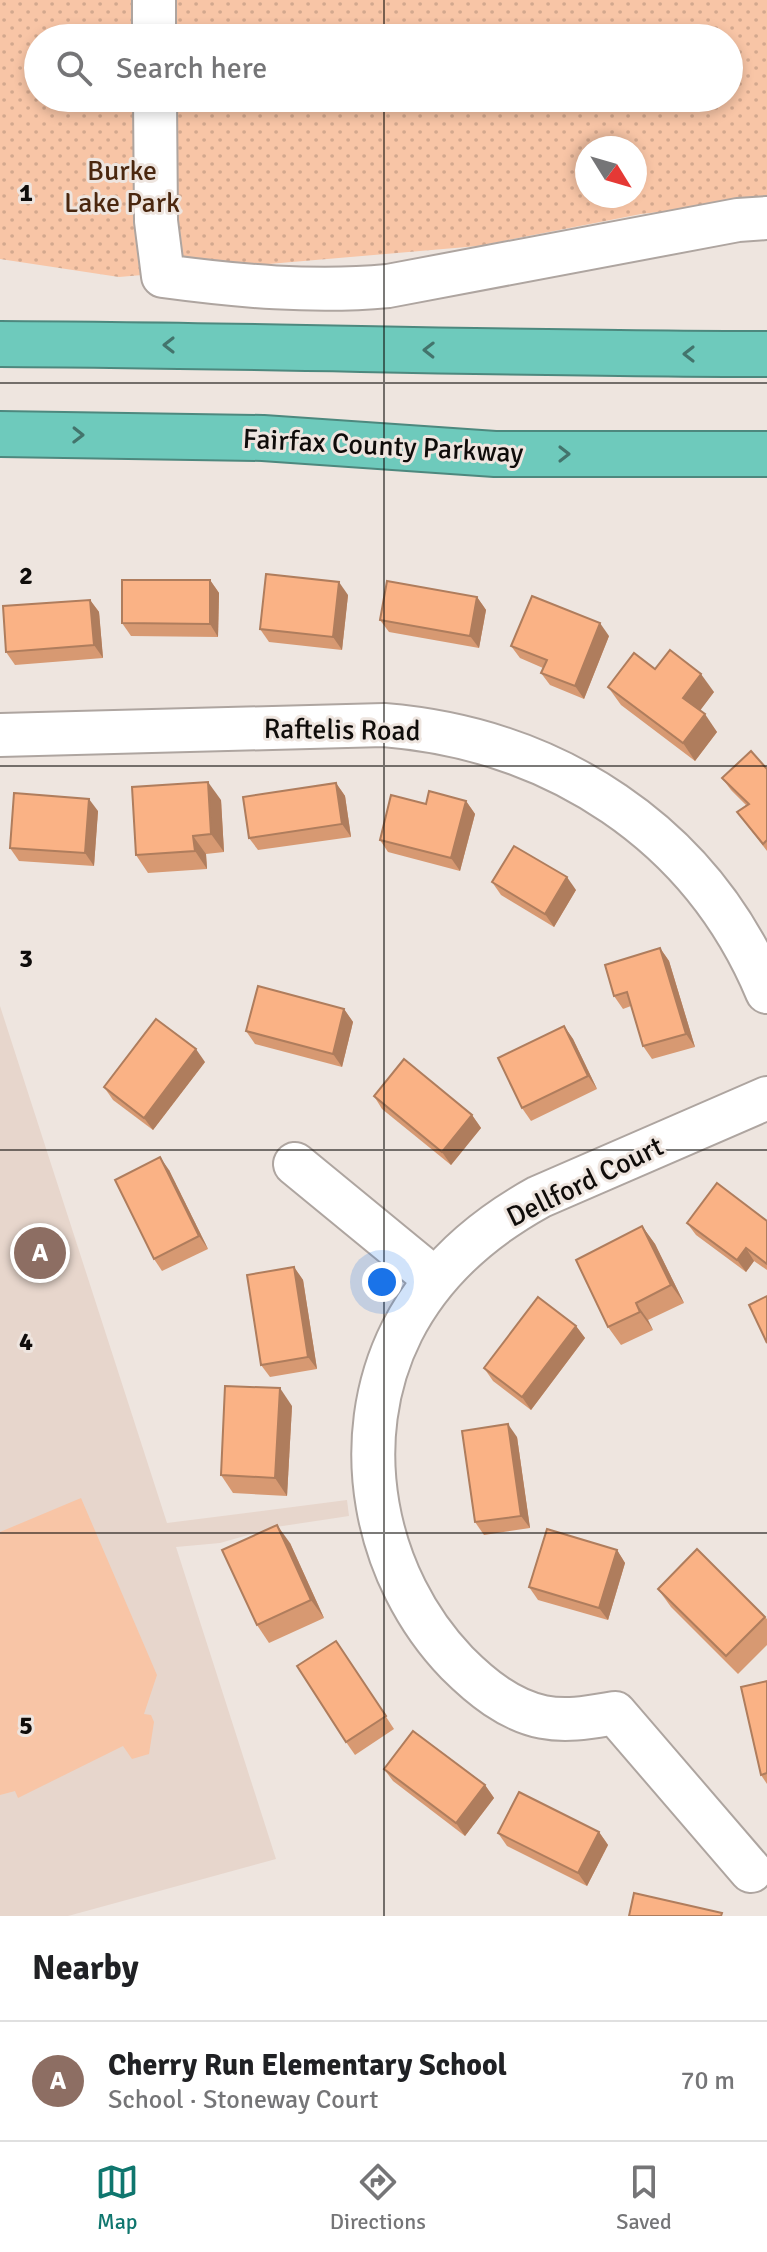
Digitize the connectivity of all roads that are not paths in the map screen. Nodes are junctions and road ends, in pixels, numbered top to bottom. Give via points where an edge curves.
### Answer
1 (154, 0) edge
2 (154, 24) edge
3 (155, 112) edge
4 (767, 218) edge
5 (0, 344) edge
6 (767, 354) edge
7 (0, 434) edge
8 (767, 454) edge
9 (0, 735) edge
10 (767, 992) edge
11 (767, 1098) edge
12 (295, 1164) dead end
13 (435, 1279) junction
14 (751, 1871) dead end

1 - 2 street
3 - 4 street via 156,221 163,276 231,285 358,289
6 -> 5 highway
7 -> 8 highway, Fairfax County Parkway via 263,438 495,454
9 - 10 street, Raftelis Road via 384,725 424,728 502,747 586,785 668,846 731,921
11 - 13 street, Dellford Court via 513,1211
12 - 13 street
13 - 14 street, Dellford Court via 394,1351 376,1423 374,1463 383,1536 417,1613 473,1679 524,1712 576,1720 615,1713

